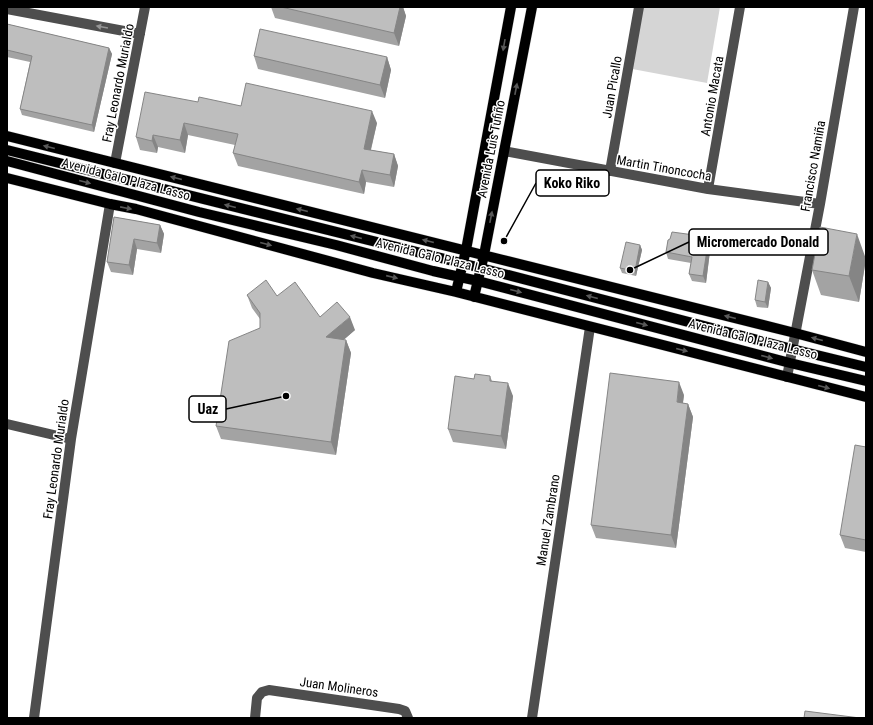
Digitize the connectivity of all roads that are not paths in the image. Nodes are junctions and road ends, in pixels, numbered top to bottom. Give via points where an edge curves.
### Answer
1 (145, 7) edge
2 (511, 7) edge
3 (532, 7) edge
4 (640, 7) edge
5 (740, 7) edge
6 (854, 7) edge
7 (7, 9) edge
8 (140, 34) junction
9 (7, 136) edge
10 (7, 150) edge
11 (504, 151) junction
12 (7, 161) edge
13 (115, 163) junction
14 (610, 171) junction
15 (7, 178) edge
16 (708, 189) junction
17 (110, 204) junction
18 (820, 204) junction
19 (466, 250) junction
20 (484, 255) junction
21 (462, 264) junction
22 (481, 268) junction
23 (459, 277) junction
24 (478, 281) junction
25 (456, 292) junction
26 (474, 296) junction
27 (590, 327) junction
28 (795, 333) junction
29 (792, 349) junction
30 (866, 352) edge
31 (790, 363) junction
32 (866, 367) edge
33 (787, 377) junction
34 (866, 381) edge
35 (866, 397) edge
36 (7, 424) edge
37 (71, 439) junction
38 (34, 718) edge
39 (255, 718) edge
40 (408, 718) edge
41 (532, 718) edge

1 - 8 street, Fray Leonardo Murialdo
2 -> 19 main road, Avenida Luis Tufiño
11 -> 3 main road, Avenida Luis Tufiño
4 - 14 street, Juan Picallo
5 - 16 street, Antonio Macata
6 - 18 street, Francisco Namiña
8 -> 7 street
8 - 13 street, Fray Leonardo Murialdo
13 -> 9 main road, Avenida Galo Plaza Lasso
21 -> 10 main road, Avenida Galo Plaza Lasso
11 - 14 street, Martin Tinoncocha
20 -> 11 main road, Avenida Luis Tufiño
12 -> 23 main road, Avenida Galo Plaza Lasso
19 -> 13 main road, Avenida Galo Plaza Lasso
14 - 16 street, Martin Tinoncocha
15 - 17 main road, Avenida Galo Plaza Lasso
16 - 18 street, Martin Tinoncocha
17 -> 25 main road, Avenida Galo Plaza Lasso via 373,273
17 - 37 street, Fray Leonardo Murialdo
18 - 28 street, Francisco Namiña
19 - 20 main road, Avenida Galo Plaza Lasso
19 - 21 main road, Avenida Luis Tufiño
20 - 22 main road, Avenida Luis Tufiño
28 -> 20 main road, Avenida Galo Plaza Lasso
21 - 22 main road, Avenida Galo Plaza Lasso
21 - 23 main road, Avenida Luis Tufiño
22 - 24 main road, Avenida Luis Tufiño
29 -> 22 main road, Avenida Galo Plaza Lasso
23 - 24 main road, Avenida Galo Plaza Lasso
23 - 25 main road, Avenida Luis Tufiño
24 - 26 main road, Avenida Luis Tufiño
24 -> 31 main road, Avenida Galo Plaza Lasso
25 - 26 main road, Avenida Galo Plaza Lasso
26 - 27 main road, Avenida Galo Plaza Lasso
27 -> 33 main road, Avenida Galo Plaza Lasso
27 - 41 street, Manuel Zambrano
28 - 29 street, Francisco Namiña
30 -> 28 main road, Avenida Galo Plaza Lasso
29 - 31 street, Francisco Namiña
29 - 32 main road, Avenida Galo Plaza Lasso
31 - 33 street, Francisco Namiña
31 - 34 main road, Avenida Galo Plaza Lasso
33 -> 35 main road, Avenida Galo Plaza Lasso
36 - 37 street
37 - 38 street, Fray Leonardo Murialdo
39 - 40 street, Juan Molineros via 257,698 262,692 270,690 399,709 405,711

